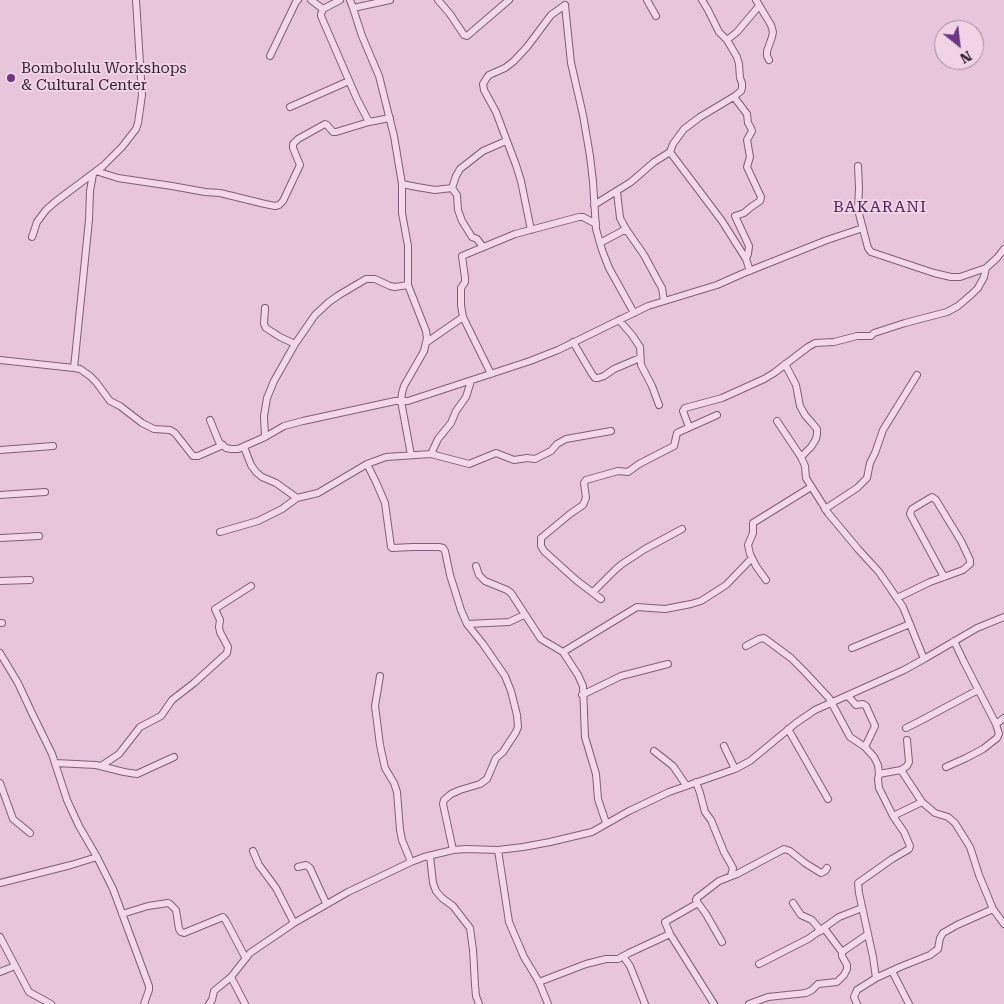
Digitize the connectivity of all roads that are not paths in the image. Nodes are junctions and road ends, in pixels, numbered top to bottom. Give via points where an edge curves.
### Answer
1 (136, 0) edge
2 (298, 0) edge
3 (310, 0) edge
4 (340, 0) edge
5 (350, 0) edge
6 (390, 0) edge
7 (438, 0) edge
8 (509, 0) edge
9 (647, 0) edge
10 (702, 0) edge
11 (758, 3) edge
12 (354, 8) junction
13 (323, 9) junction
14 (656, 16) dead end
15 (728, 40) junction
16 (270, 56) dead end
17 (769, 60) dead end
18 (349, 81) junction
19 (734, 97) junction
20 (290, 107) dead end
21 (390, 118) junction
22 (369, 122) junction
23 (506, 141) junction
24 (670, 152) junction
25 (858, 166) dead end
26 (94, 173) junction
27 (402, 184) junction
28 (452, 188) junction
29 (617, 192) junction
30 (594, 206) junction
31 (596, 224) junction
32 (863, 228) junction
33 (626, 229) junction
34 (531, 230) junction
35 (32, 237) dead end
36 (600, 243) junction
37 (483, 247) junction
38 (1004, 249) edge
39 (746, 259) junction
40 (986, 268) junction
41 (750, 271) junction
42 (408, 285) junction
43 (664, 301) junction
44 (265, 308) dead end
45 (634, 313) junction
46 (463, 317) junction
47 (619, 320) junction
48 (427, 342) junction
49 (573, 342) junction
50 (295, 344) junction
51 (640, 358) junction
52 (0, 360) edge
53 (785, 364) junction
54 (74, 368) junction
55 (490, 374) junction
56 (917, 375) dead end
57 (471, 381) junction
58 (402, 402) junction
59 (659, 405) dead end
60 (717, 415) dead end
61 (210, 420) dead end
62 (778, 421) dead end
63 (689, 427) junction
64 (610, 431) dead end
65 (265, 436) junction
66 (223, 445) junction
67 (53, 446) dead end
68 (244, 446) junction
69 (0, 450) edge
70 (430, 454) junction
71 (411, 455) junction
72 (801, 457) junction
73 (367, 464) junction
74 (811, 487) junction
75 (45, 492) dead end
76 (0, 495) edge
77 (297, 498) junction
78 (825, 509) junction
79 (682, 529) dead end
80 (220, 532) dead end
81 (39, 536) dead end
82 (0, 538) edge
83 (752, 558) junction
84 (476, 566) dead end
85 (944, 577) junction
86 (0, 580) edge
87 (30, 580) dead end
88 (766, 580) dead end
89 (251, 586) dead end
90 (593, 592) junction
91 (897, 598) junction
92 (601, 599) dead end
93 (524, 615) junction
94 (1004, 617) edge
95 (466, 624) junction
96 (910, 624) junction
97 (954, 641) junction
98 (746, 646) dead end
99 (852, 648) dead end
100 (563, 652) junction
101 (0, 653) edge
102 (924, 659) junction
103 (668, 664) dead end
104 (380, 676) dead end
105 (978, 690) junction
106 (582, 695) junction
107 (848, 696) junction
108 (832, 703) junction
109 (1004, 718) edge
110 (996, 724) junction
111 (906, 728) dead end
112 (788, 729) junction
113 (907, 740) dead end
114 (724, 746) dead end
115 (865, 747) junction
116 (654, 752) dead end
117 (174, 757) dead end
118 (55, 763) junction
119 (101, 766) junction
120 (946, 767) dead end
121 (735, 769) junction
122 (901, 770) junction
123 (879, 774) junction
124 (696, 782) junction
125 (0, 783) edge
126 (686, 785) junction
127 (828, 799) dead end
128 (922, 802) junction
129 (893, 816) junction
130 (606, 823) junction
131 (30, 833) dead end
132 (453, 850) junction
133 (498, 850) junction
134 (253, 852) dead end
135 (430, 856) junction
136 (97, 857) junction
137 (411, 862) junction
138 (298, 867) dead end
139 (827, 868) dead end
140 (731, 876) junction
141 (0, 883) edge
142 (326, 903) junction
143 (698, 903) junction
144 (793, 903) dead end
145 (862, 908) junction
146 (993, 908) junction
147 (122, 914) junction
148 (294, 923) junction
149 (1004, 924) edge
150 (823, 929) junction
151 (670, 934) junction
152 (868, 934) junction
153 (0, 936) edge
154 (722, 942) dead end
155 (842, 952) junction
156 (623, 956) junction
157 (246, 957) junction
158 (759, 964) dead end
159 (15, 966) junction
160 (892, 971) junction
161 (0, 972) edge
162 (231, 977) junction
163 (876, 978) junction
164 (539, 982) junction
165 (52, 1004) edge
166 (144, 1004) edge
167 (209, 1004) edge
168 (245, 1004) edge
169 (479, 1004) edge
170 (548, 1004) edge
171 (645, 1004) edge
172 (714, 1004) edge
173 (748, 1004) edge
174 (858, 1004) edge
175 (909, 1004) edge

1 - 26 street via 142,95 138,123 130,138
2 - 16 street
3 - 13 street
4 - 13 street
5 - 12 street
6 - 12 street
7 - 8 street via 467,36
9 - 14 street
10 - 15 street via 719,32
11 - 15 street
11 - 17 street via 771,25
12 - 21 street via 377,69
13 - 18 street via 324,23
15 - 19 street via 738,59 742,85
18 - 20 street
18 - 22 street
19 - 24 street via 684,129
19 - 39 street via 746,114 752,131 747,140 750,156 747,167 761,198 735,217 749,246
21 - 22 street
21 - 27 street
22 - 26 street via 336,132 325,124 295,142 293,148 300,165 283,201 275,206 220,193
23 - 28 street via 483,151 460,169
23 - 30 street via 484,90 484,81 514,61 549,18 565,5 571,63 590,156
23 - 34 street via 521,181
24 - 29 street
24 - 39 street
25 - 32 street via 858,210
26 - 35 street via 46,210
26 - 54 street
27 - 28 street via 435,190
27 - 42 street
28 - 37 street via 457,195 462,221
29 - 30 street
29 - 33 street via 619,214
30 - 31 street
31 - 34 street via 581,217
31 - 36 street
32 - 40 street via 870,251 909,265 955,277
32 - 41 street
33 - 36 street
33 - 43 street via 662,288
34 - 37 street
36 - 45 street
37 - 46 street via 462,256 465,278 461,288
38 - 40 street
39 - 41 street
40 - 53 street via 978,288 947,312 871,336 818,342
41 - 43 street
42 - 48 street via 426,331
42 - 50 street via 395,287 366,279 329,302 315,315
43 - 45 street
44 - 50 street via 266,328
45 - 47 street
46 - 48 street
46 - 55 street
47 - 49 street
47 - 51 street via 638,343
48 - 58 street via 404,386
49 - 51 street via 595,378
49 - 55 street
50 - 65 street via 267,398
51 - 59 street
52 - 54 street
53 - 63 street via 733,394 685,408 683,411
53 - 72 street via 796,385 800,406 817,429 813,444
54 - 66 street via 90,376 110,401 146,425 174,432 193,456
55 - 57 street
56 - 78 street via 883,430 866,478 857,488
57 - 58 street
57 - 70 street via 466,397
58 - 65 street via 371,405 303,421
58 - 71 street
60 - 63 street
61 - 66 street
62 - 72 street
63 - 90 street via 677,433 674,445 628,472 618,471 586,480 583,505 541,538 544,552
64 - 70 street via 566,439 535,459 510,460 496,453 466,464
65 - 68 street
66 - 68 street via 231,450
67 - 69 street
68 - 77 street via 256,472
70 - 71 street
71 - 73 street via 386,457
72 - 74 street
73 - 77 street via 318,493
73 - 95 street via 385,503 391,547 443,548
74 - 78 street
74 - 83 street via 752,523 754,533 748,545
75 - 76 street
77 - 80 street via 282,510 258,521
78 - 91 street
79 - 90 street via 622,564
81 - 82 street
83 - 88 street
83 - 100 street via 726,584 701,600 666,609 637,607
84 - 93 street via 484,581 510,593
85 - 85 street via 963,570 970,562 961,541 932,497 912,509 910,514
85 - 91 street
86 - 87 street
89 - 119 street via 215,609 220,620 220,632 228,647 227,653 172,700 161,716 140,727 119,754
90 - 92 street
91 - 96 street
93 - 95 street via 509,622
93 - 100 street via 541,639
94 - 97 street
95 - 132 street via 505,676 518,727 496,758 488,779 444,800
96 - 99 street
96 - 102 street
97 - 102 street
97 - 105 street
98 - 108 street via 764,638 797,664
100 - 106 street via 583,686
101 - 118 street via 18,683
102 - 107 street
103 - 106 street via 621,676
104 - 137 street via 375,706 379,739 385,768 397,792 402,840
105 - 110 street
105 - 111 street
106 - 130 street via 585,737
107 - 108 street
107 - 115 street via 856,705 866,706 875,726
108 - 112 street via 810,713
108 - 115 street via 850,737
109 - 110 street
110 - 120 street via 999,734 992,742
112 - 121 street via 758,755
112 - 127 street
113 - 122 street via 909,762
114 - 121 street
115 - 123 street via 878,765
116 - 126 street via 673,766
117 - 119 street via 137,774
118 - 119 street
118 - 136 street via 67,800
121 - 124 street
122 - 123 street
122 - 128 street
123 - 129 street via 879,788
124 - 126 street
124 - 140 street via 705,812 733,868
125 - 131 street via 13,818
126 - 130 street
128 - 129 street
128 - 146 street via 955,823 970,847
129 - 145 street via 910,848 859,881
130 - 133 street via 592,832
132 - 133 street
132 - 135 street
133 - 164 street via 509,922
134 - 148 street
135 - 137 street
135 - 169 street via 436,891 470,928
136 - 141 street
136 - 147 street
137 - 142 street
138 - 142 street via 306,865 310,868
139 - 140 street via 821,873 784,849
140 - 143 street via 700,895 696,899
142 - 148 street
143 - 151 street via 665,922
143 - 154 street
144 - 150 street via 801,915
145 - 150 street
145 - 152 street
146 - 149 street
146 - 160 street via 943,933 939,947 930,955
147 - 157 street via 168,903 176,910 179,929 184,933 223,917
147 - 166 street via 149,986
148 - 157 street
150 - 155 street
150 - 158 street
151 - 156 street
151 - 172 street
152 - 155 street
152 - 163 street
153 - 159 street
155 - 173 street via 847,969 837,982 818,984 806,993
156 - 164 street via 586,964
156 - 171 street
157 - 162 street
159 - 161 street
159 - 165 street via 28,992
160 - 163 street
160 - 175 street
162 - 167 street via 214,991
162 - 168 street
163 - 174 street via 854,993
164 - 170 street

